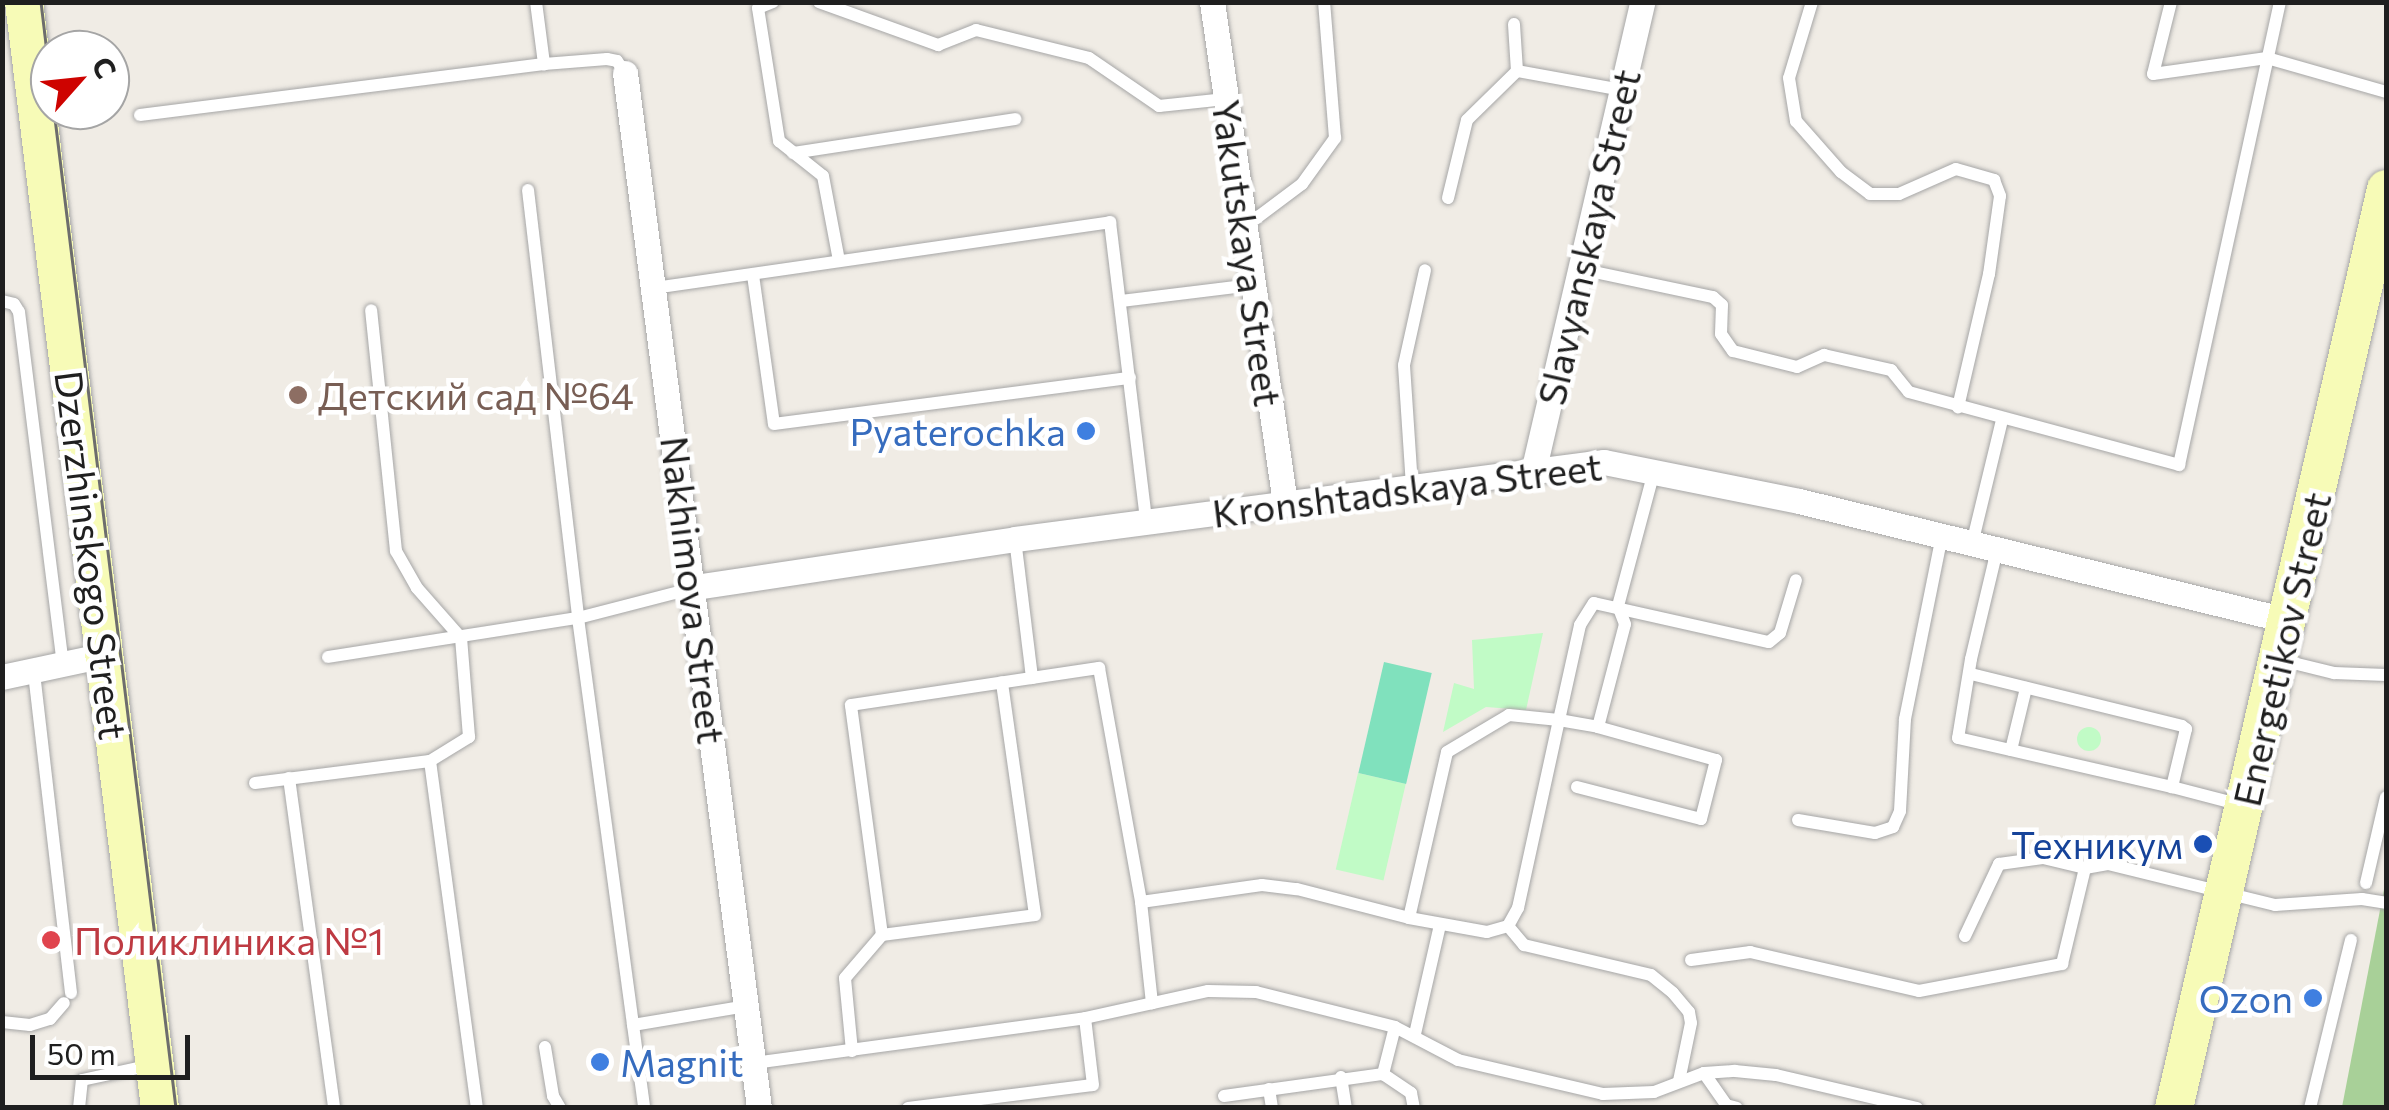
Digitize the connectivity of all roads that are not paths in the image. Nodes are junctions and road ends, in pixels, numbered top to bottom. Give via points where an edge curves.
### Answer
1 (24, 2) edge
2 (536, 2) edge
3 (773, 2) edge
4 (819, 2) edge
5 (1212, 2) edge
6 (1324, 2) edge
7 (1642, 2) edge
8 (1812, 2) edge
9 (2170, 2) edge
10 (2280, 2) edge
11 (1514, 24) dead end
12 (2266, 58) junction
13 (544, 64) junction
14 (1516, 71) junction
15 (625, 74) joint
16 (1622, 90) junction
17 (2386, 92) edge
18 (1226, 99) junction
19 (140, 115) dead end
20 (1015, 119) dead end
21 (793, 152) junction
22 (528, 190) dead end
23 (2386, 190) edge
24 (1448, 198) dead end
25 (1244, 227) junction
26 (839, 261) junction
27 (1580, 269) junction
28 (1425, 270) dead end
29 (753, 275) junction
30 (1252, 285) junction
31 (654, 288) junction
32 (1121, 300) junction
33 (2, 302) edge
34 (371, 310) dead end
35 (1130, 378) junction
36 (1958, 407) junction
37 (2002, 420) junction
38 (1654, 469) junction
39 (1533, 472) junction
40 (1412, 486) junction
41 (1285, 503) junction
42 (1146, 522) junction
43 (1942, 536) junction
44 (1015, 540) junction
45 (1984, 547) junction
46 (1796, 580) dead end
47 (695, 588) junction
48 (1618, 606) junction
49 (578, 618) junction
50 (2286, 620) junction
51 (461, 638) junction
52 (105, 655) junction
53 (328, 656) dead end
54 (2278, 660) junction
55 (63, 665) junction
56 (34, 673) junction
57 (1972, 674) junction
58 (2386, 674) edge
59 (2, 677) edge
60 (1032, 678) junction
61 (1002, 682) junction
62 (2026, 688) junction
63 (1559, 720) junction
64 (1598, 727) junction
65 (2011, 750) junction
66 (430, 761) junction
67 (289, 778) junction
68 (255, 783) dead end
69 (1576, 787) dead end
70 (2172, 787) junction
71 (2386, 797) edge
72 (2244, 806) junction
73 (1798, 820) dead end
74 (2085, 868) junction
75 (2366, 883) dead end
76 (2225, 890) junction
77 (1141, 902) junction
78 (2386, 903) edge
79 (1408, 918) junction
80 (1440, 925) junction
81 (1508, 926) junction
82 (882, 935) junction
83 (1965, 936) dead end
84 (2351, 940) dead end
85 (1692, 960) dead end
86 (1152, 1003) junction
87 (747, 1006) junction
88 (1085, 1018) junction
89 (2, 1022) edge
90 (633, 1025) junction
91 (1395, 1027) junction
92 (1415, 1034) junction
93 (545, 1047) dead end
94 (852, 1050) junction
95 (754, 1063) junction
96 (154, 1065) junction
97 (1384, 1074) junction
98 (1704, 1074) junction
99 (1341, 1077) junction
100 (1679, 1081) junction
101 (1269, 1089) junction
102 (1224, 1096) dead end
103 (1729, 1107) edge
104 (79, 1108) edge
105 (160, 1108) edge
106 (334, 1108) edge
107 (477, 1108) edge
108 (560, 1108) edge
109 (644, 1108) edge
110 (759, 1108) edge
111 (908, 1108) edge
112 (1272, 1108) edge
113 (1346, 1108) edge
114 (1414, 1108) edge
115 (1917, 1108) edge
116 (2174, 1108) edge
117 (2310, 1108) edge

1 - 52 main road, Dzerzhinskogo Street
2 - 13 lane
3 - 21 lane via 758,8 778,141
4 - 18 lane via 938,45 976,30 1089,58 1158,106
5 - 18 street, Yakutskaya Street
6 - 25 lane via 1335,138 1302,184
7 - 16 street, Slavyanskaya Street
8 - 36 lane via 1789,78 1796,121 1840,172 1870,194 1899,194 1967,171 1994,180 2000,196 1990,274
9 - 12 lane via 2153,74
10 - 12 lane
11 - 14 lane
12 - 17 lane
12 - 37 lane via 2179,465
13 - 15 lane via 607,60
13 - 19 lane
14 - 16 lane
14 - 24 lane via 1467,120
15 - 31 street, Nakhimova Street
16 - 27 street, Slavyanskaya Street
18 - 25 street, Yakutskaya Street
20 - 21 lane
21 - 26 lane via 823,176
22 - 49 lane
23 - 50 main road, Energetikov Street
25 - 30 street, Yakutskaya Street
26 - 29 lane
26 - 32 lane via 1110,222
27 - 36 lane via 1713,297 1722,305 1721,334 1733,350 1797,367 1824,355 1891,370 1909,392
27 - 39 street, Slavyanskaya Street
28 - 40 lane via 1404,364
29 - 31 lane
29 - 35 lane via 774,424
30 - 32 lane
30 - 41 street, Yakutskaya Street
31 - 47 street, Nakhimova Street
32 - 35 lane
33 - 55 lane via 19,312
34 - 51 lane via 396,551
35 - 42 lane
36 - 37 lane
37 - 45 lane
38 - 39 street, Kronshtadskaya Street via 1604,462
38 - 43 street, Kronshtadskaya Street
38 - 48 lane
39 - 40 street, Kronshtadskaya Street
40 - 41 street, Kronshtadskaya Street
41 - 42 street, Kronshtadskaya Street
42 - 44 street, Kronshtadskaya Street
43 - 45 street, Kronshtadskaya Street
43 - 73 lane via 1905,719 1900,810 1893,827 1874,833
44 - 47 street, Kronshtadskaya Street
44 - 60 lane
45 - 50 street, Kronshtadskaya Street
45 - 57 lane
46 - 48 lane via 1780,632 1769,642
47 - 49 lane
47 - 87 street, Nakhimova Street
48 - 63 lane via 1594,603 1580,625
48 - 64 lane via 1625,624
49 - 51 lane
49 - 90 lane
50 - 54 main road, Energetikov Street
51 - 53 lane
51 - 66 lane via 469,737
52 - 55 street
52 - 96 main road, Dzerzhinskogo Street
54 - 58 lane via 2334,673
54 - 72 main road, Energetikov Street
55 - 56 street
56 - 59 street
56 - 89 lane via 68,998 50,1019
57 - 62 lane
57 - 65 lane via 1958,738
60 - 61 lane
60 - 77 lane via 1098,668
61 - 82 lane via 851,705
61 - 82 lane via 1035,914
62 - 65 lane
62 - 70 lane via 2182,726
63 - 64 lane
63 - 79 lane via 1509,715 1446,752
63 - 81 lane via 1518,908
64 - 69 lane via 1716,760 1702,820
65 - 70 lane
66 - 67 lane
66 - 107 lane
67 - 68 lane
67 - 106 lane
70 - 72 lane
71 - 75 lane
72 - 76 main road, Energetikov Street
74 - 76 lane via 2108,864
74 - 83 lane via 2043,858 1999,864
74 - 85 lane via 2062,964 1919,991 1750,952
76 - 78 lane via 2275,905
76 - 116 main road, Energetikov Street
77 - 79 lane via 1262,885
77 - 86 lane
79 - 80 lane
80 - 81 lane via 1487,932
80 - 92 lane
81 - 100 lane via 1524,945 1650,975 1673,993 1691,1022
82 - 94 lane via 845,978
84 - 117 lane
86 - 88 lane
86 - 91 lane via 1208,991 1256,992
87 - 90 lane
87 - 95 street, Nakhimova Street
88 - 94 lane
88 - 111 lane via 1093,1085
90 - 109 lane
91 - 92 lane
91 - 97 lane
92 - 100 lane via 1458,1060 1603,1094 1654,1092
93 - 108 lane
94 - 95 lane
95 - 110 street, Nakhimova Street
96 - 104 lane via 82,1080
96 - 105 main road, Dzerzhinskogo Street
97 - 99 lane
97 - 114 lane via 1412,1094
98 - 100 lane
98 - 103 lane
98 - 115 lane via 1776,1075
99 - 101 lane
99 - 113 lane
101 - 102 lane
101 - 112 lane

